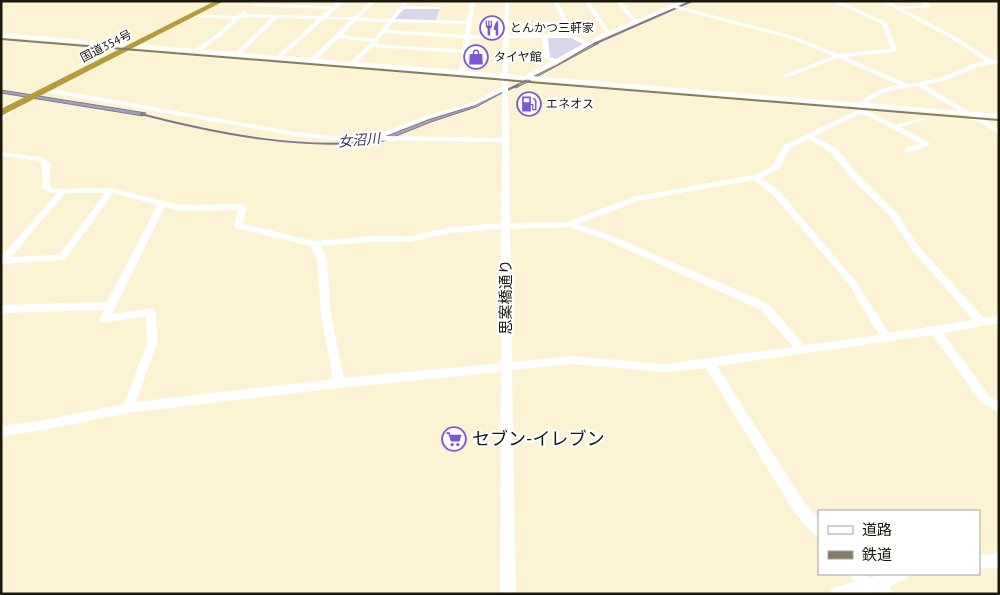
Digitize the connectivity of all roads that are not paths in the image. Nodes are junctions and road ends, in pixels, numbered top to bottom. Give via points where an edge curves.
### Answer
1 (221, 1) edge
2 (342, 1) edge
3 (374, 1) edge
4 (407, 1) edge
5 (442, 1) edge
6 (473, 1) edge
7 (507, 1) edge
8 (555, 1) edge
9 (586, 1) edge
10 (618, 1) edge
11 (834, 1) edge
12 (884, 1) edge
13 (921, 1) edge
14 (256, 3) edge
15 (681, 4) edge
16 (402, 7) junction
17 (334, 8) junction
18 (440, 8) junction
19 (899, 9) junction
20 (194, 15) junction
21 (715, 15) junction
22 (275, 16) junction
23 (239, 17) junction
24 (322, 18) junction
25 (357, 19) junction
26 (392, 20) junction
27 (742, 20) dead end
28 (435, 22) junction
29 (470, 23) junction
30 (636, 23) junction
31 (384, 31) junction
32 (608, 33) junction
33 (1, 35) edge
34 (338, 36) junction
35 (506, 36) junction
36 (545, 36) junction
37 (572, 36) junction
38 (467, 37) junction
39 (373, 43) junction
40 (136, 44) junction
41 (588, 44) junction
42 (196, 51) junction
43 (465, 52) junction
44 (238, 54) junction
45 (839, 56) junction
46 (279, 57) junction
47 (313, 59) junction
48 (559, 61) junction
49 (999, 61) edge
50 (990, 62) junction
51 (353, 63) junction
52 (462, 72) junction
53 (506, 75) junction
54 (786, 76) dead end
55 (531, 78) junction
56 (919, 84) junction
57 (907, 86) junction
58 (46, 90) junction
59 (505, 91) junction
60 (862, 105) junction
61 (6, 110) edge
62 (859, 112) junction
63 (968, 113) junction
64 (999, 116) edge
65 (925, 118) dead end
66 (1, 119) edge
67 (895, 127) junction
68 (999, 132) edge
69 (810, 137) junction
70 (375, 139) junction
71 (505, 140) junction
72 (908, 150) dead end
73 (1, 154) edge
74 (754, 177) junction
75 (111, 190) junction
76 (63, 191) junction
77 (162, 204) junction
78 (571, 225) junction
79 (506, 226) junction
80 (315, 244) junction
81 (110, 306) junction
82 (1, 309) edge
83 (999, 319) edge
84 (981, 322) junction
85 (936, 331) junction
86 (886, 337) junction
87 (802, 349) junction
88 (709, 364) junction
89 (506, 367) junction
90 (339, 383) junction
91 (128, 408) junction
92 (999, 408) edge
93 (1, 431) edge
94 (818, 529) edge
95 (999, 560) edge
96 (980, 562) edge
97 (858, 575) edge
98 (899, 575) edge
99 (872, 584) junction
100 (508, 594) edge
101 (836, 594) edge
102 (886, 594) edge

1 - 20 highway, 国道354号
2 - 17 street
3 - 25 street
4 - 16 street
5 - 18 street
6 - 29 street
7 - 35 street, 思案橋通り
8 - 37 street
9 - 32 street
10 - 30 street
11 - 45 street via 884,23 894,50
12 - 19 street
13 - 19 street via 929,6
14 - 17 street
14 - 23 street
15 - 21 street
15 - 30 street
16 - 18 street
16 - 26 street
17 - 24 street
18 - 28 street
19 - 50 street via 954,38
20 - 23 street
20 - 40 highway, 国道354号
21 - 27 street
21 - 45 street via 794,38
22 - 23 street
22 - 24 street
22 - 44 street
23 - 42 street
24 - 25 street
24 - 46 street
25 - 26 street
25 - 34 street
26 - 28 street
26 - 31 street
28 - 29 street
29 - 38 street
30 - 32 street
31 - 38 street
31 - 39 street
32 - 41 street
33 - 40 street
34 - 39 street
34 - 47 street
35 - 36 street
35 - 38 street
35 - 53 street, 思案橋通り
36 - 37 street
36 - 48 street via 547,58
37 - 41 street
38 - 43 street
39 - 43 street
39 - 51 street
40 - 42 street
40 - 58 highway, 国道354号
41 - 48 street
42 - 44 street
43 - 52 street
44 - 46 street
45 - 54 street
45 - 57 street
46 - 47 street
47 - 51 street
48 - 55 street
49 - 50 street
50 - 56 street via 942,80
51 - 52 street
52 - 53 street
53 - 55 street
53 - 59 street, 思案橋通り
55 - 60 street
56 - 57 street
56 - 63 street
57 - 60 street via 887,89
58 - 61 highway, 国道354号
58 - 70 street via 294,134
59 - 70 street via 427,117
59 - 71 street, 思案橋通り
60 - 62 street
60 - 63 street
61 - 66 street via 11,110
62 - 67 street
62 - 69 street
63 - 64 street
63 - 68 street
65 - 67 street
67 - 72 street via 927,144
69 - 74 street via 787,148 774,171
69 - 84 street via 838,155 893,214 916,249
70 - 71 street
71 - 79 street, 思案橋通り
73 - 76 street via 41,159 46,163 46,188
74 - 78 street via 636,199
74 - 86 street via 776,193 851,281
75 - 76 street
75 - 76 street via 62,258 3,261
75 - 77 street
77 - 80 street via 190,209 243,206 238,226
77 - 81 street
78 - 79 street
78 - 87 street via 609,238 765,307
79 - 80 street via 452,230 410,240 371,239
79 - 89 street, 思案橋通り
80 - 90 street via 322,260 326,315
81 - 82 street
81 - 91 street via 104,319 151,312 152,343
83 - 84 street
84 - 85 street
85 - 86 street
85 - 92 street via 985,399
86 - 87 street
87 - 88 street
88 - 89 street via 664,368 573,360
88 - 94 street via 799,507
89 - 90 street
89 - 100 street, 思案橋通り
90 - 91 street
91 - 93 street
95 - 96 street
97 - 99 street
98 - 99 street
99 - 101 street
99 - 102 street

